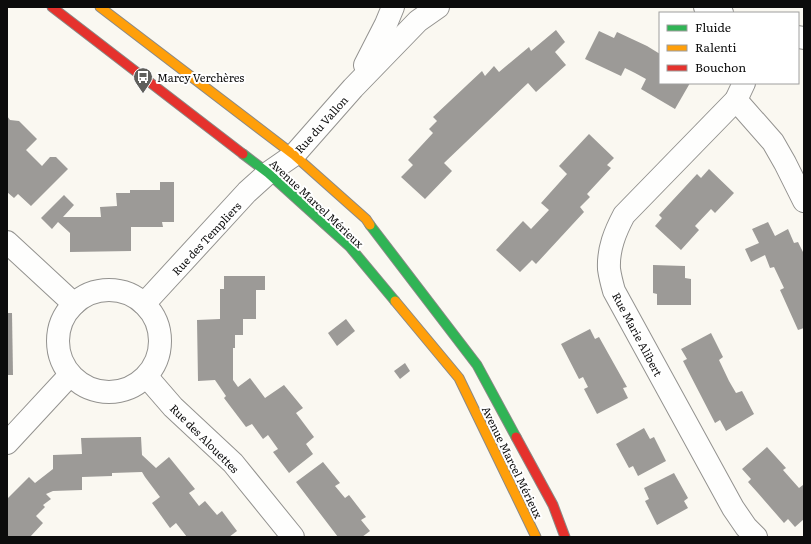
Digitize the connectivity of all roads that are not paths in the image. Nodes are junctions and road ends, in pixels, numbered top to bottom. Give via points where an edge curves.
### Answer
1 (52, 7) edge
2 (100, 7) edge
3 (393, 7) edge
4 (438, 7) edge
5 (705, 7) edge
6 (719, 12) edge
7 (353, 88) junction
8 (740, 92) edge
9 (294, 155) junction
10 (268, 173) junction
11 (804, 201) edge
12 (7, 242) edge
13 (74, 304) junction
14 (144, 304) junction
15 (70, 374) junction
16 (147, 377) junction
17 (7, 442) edge
18 (293, 537) edge
19 (536, 537) edge
20 (565, 537) edge
21 (756, 537) edge

1 - 10 main road, Avenue Marcel Mérieux
2 - 9 main road, Avenue Marcel Mérieux
3 - 7 street, Rue du Vallon
4 - 7 street, Rue du Vallon via 418,21
5 - 6 street
7 - 9 street, Rue du Vallon
8 - 11 street via 786,163
8 - 21 street, Rue Marie Alibert via 624,215 610,248 609,269 614,291 625,312 733,508
9 - 10 street, Rue du Vallon
9 - 20 main road, Avenue Marcel Mérieux via 366,219 477,365 553,505
10 - 14 street, Rue des Templiers via 247,192
10 - 19 main road, Avenue Marcel Mérieux via 350,247 459,378
12 - 13 street
13 - 14 street via 88,294 106,290 124,292 140,299
13 - 15 street via 63,318 58,335 59,352 65,369
14 - 16 street via 153,312 161,338 160,352
15 - 16 street via 90,390 105,393 120,392 134,387
15 - 17 street
16 - 18 street, Rue des Alouettes via 173,407 232,463

